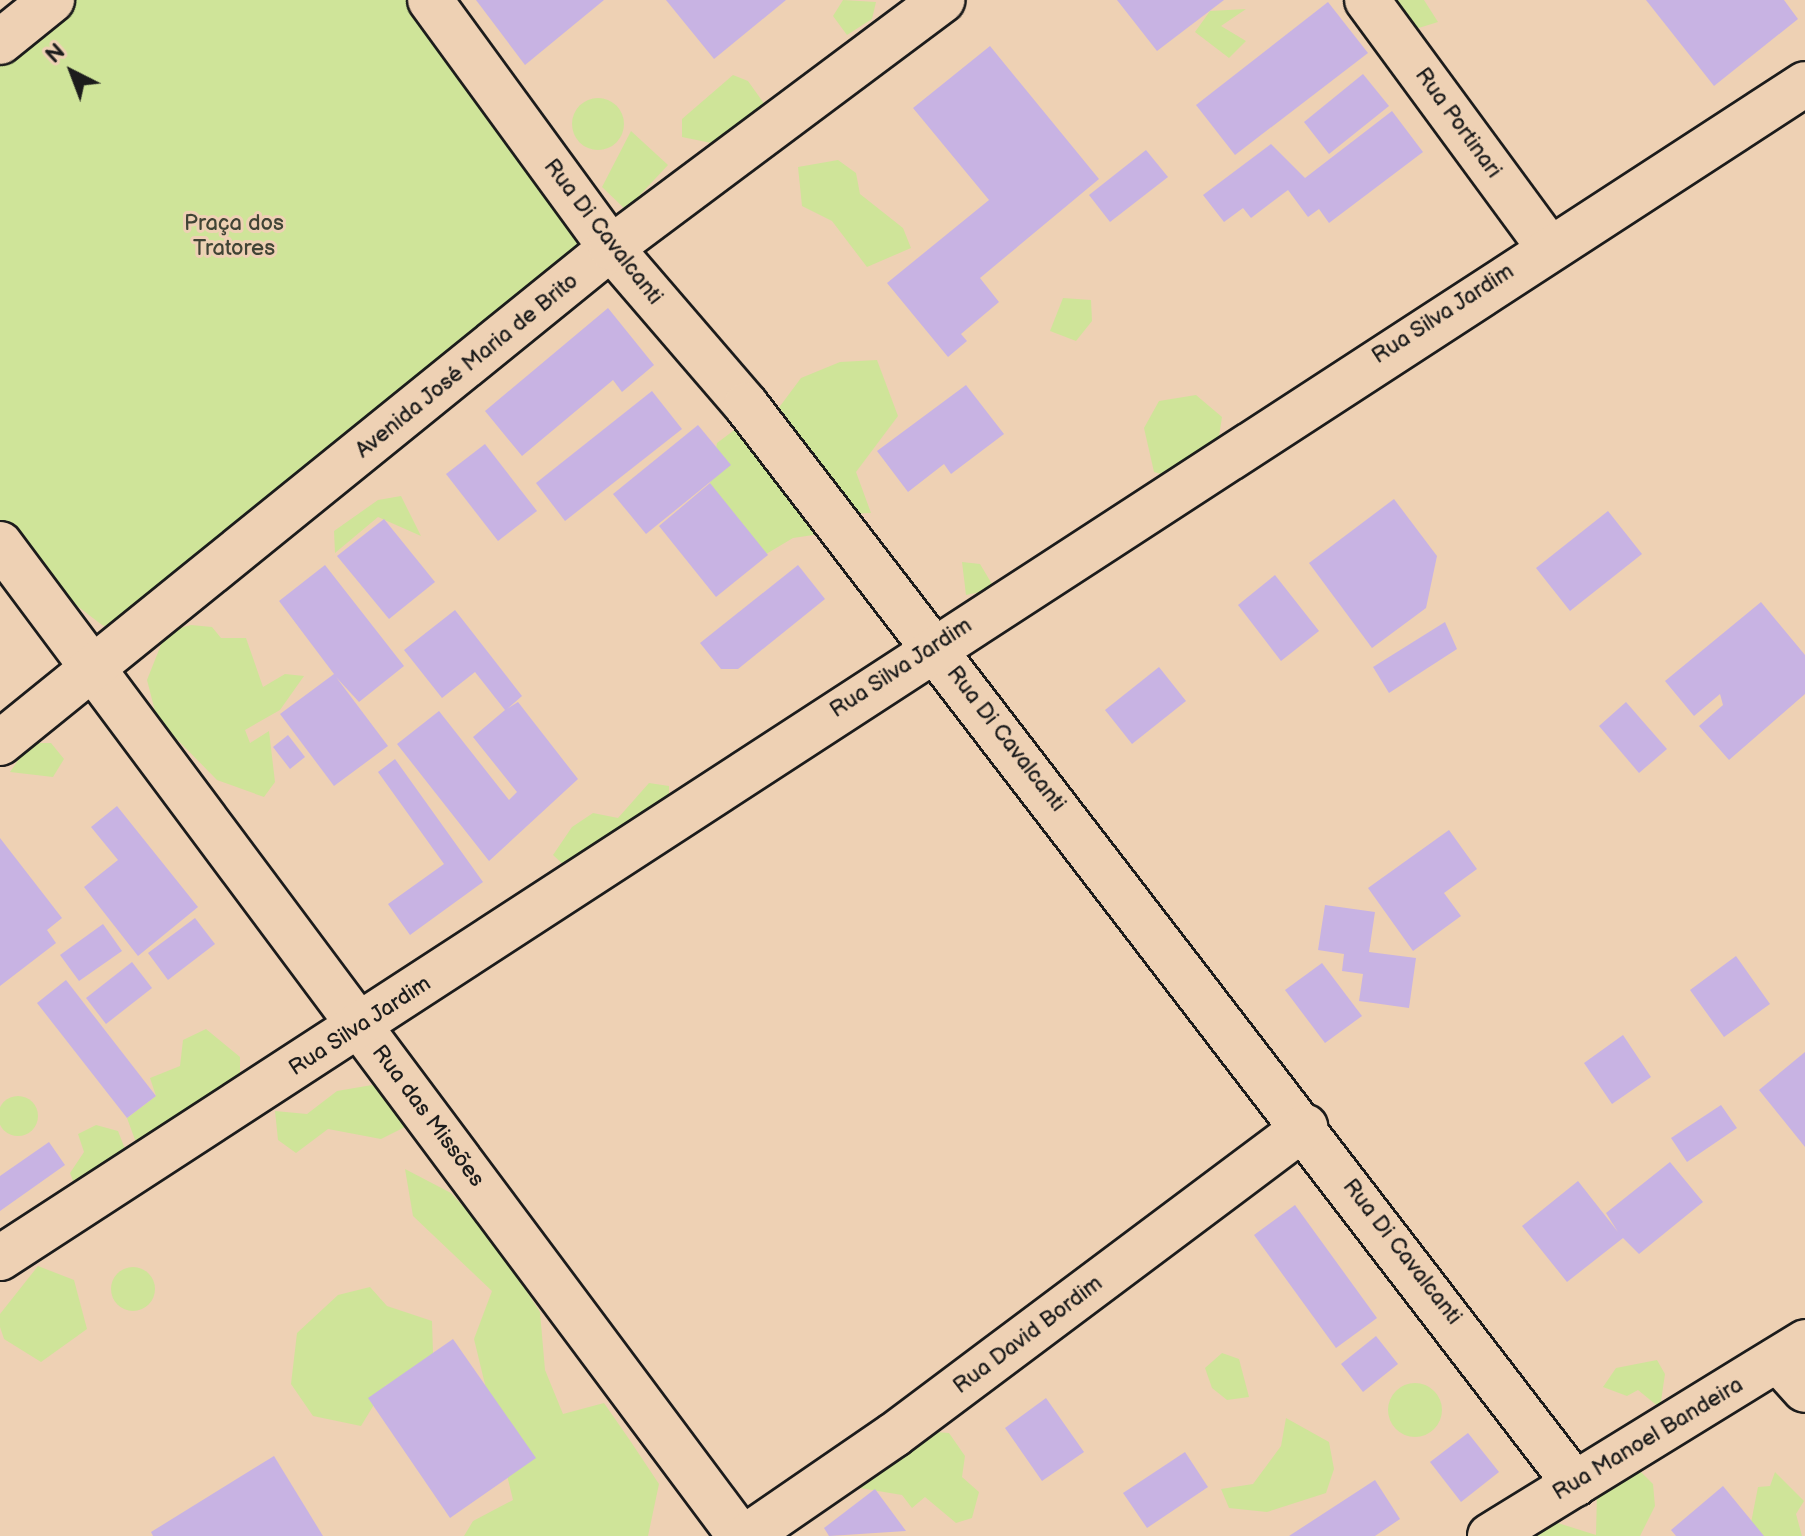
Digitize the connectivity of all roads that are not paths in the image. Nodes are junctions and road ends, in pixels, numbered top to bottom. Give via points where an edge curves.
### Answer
1 (52, 0) edge
2 (430, 0) edge
3 (943, 0) edge
4 (1367, 0) edge
5 (0, 42) edge
6 (1805, 84) edge
7 (1548, 246) junction
8 (611, 248) junction
9 (0, 544) edge
10 (933, 646) junction
11 (97, 668) junction
12 (0, 743) edge
13 (361, 1026) junction
14 (1305, 1127) junction
15 (0, 1258) edge
16 (1796, 1364) edge
17 (1575, 1484) junction
18 (740, 1536) edge
19 (747, 1536) edge
20 (1490, 1536) edge

1 - 5 street
2 - 8 street, Rua Di Cavalcanti
3 - 8 street, Avenida José Maria de Brito
4 - 7 street, Rua Portinari
6 - 7 street, Rua Silva Jardim
7 - 10 street, Rua Silva Jardim
8 - 10 street, Rua Di Cavalcanti via 746,405
8 - 11 street, Avenida José Maria de Brito
9 - 11 street, Rua das Missões
10 - 13 street, Rua Silva Jardim
10 - 14 street, Rua Di Cavalcanti
11 - 12 street, Avenida José Maria de Brito
11 - 13 street, Rua das Missões
13 - 15 street, Rua Silva Jardim
13 - 18 street, Rua das Missões
14 - 17 street, Rua Di Cavalcanti
14 - 19 street, Rua David Bordim via 894,1435
16 - 17 street, Rua Manoel Bandeira
17 - 20 street, Rua Manoel Bandeira

